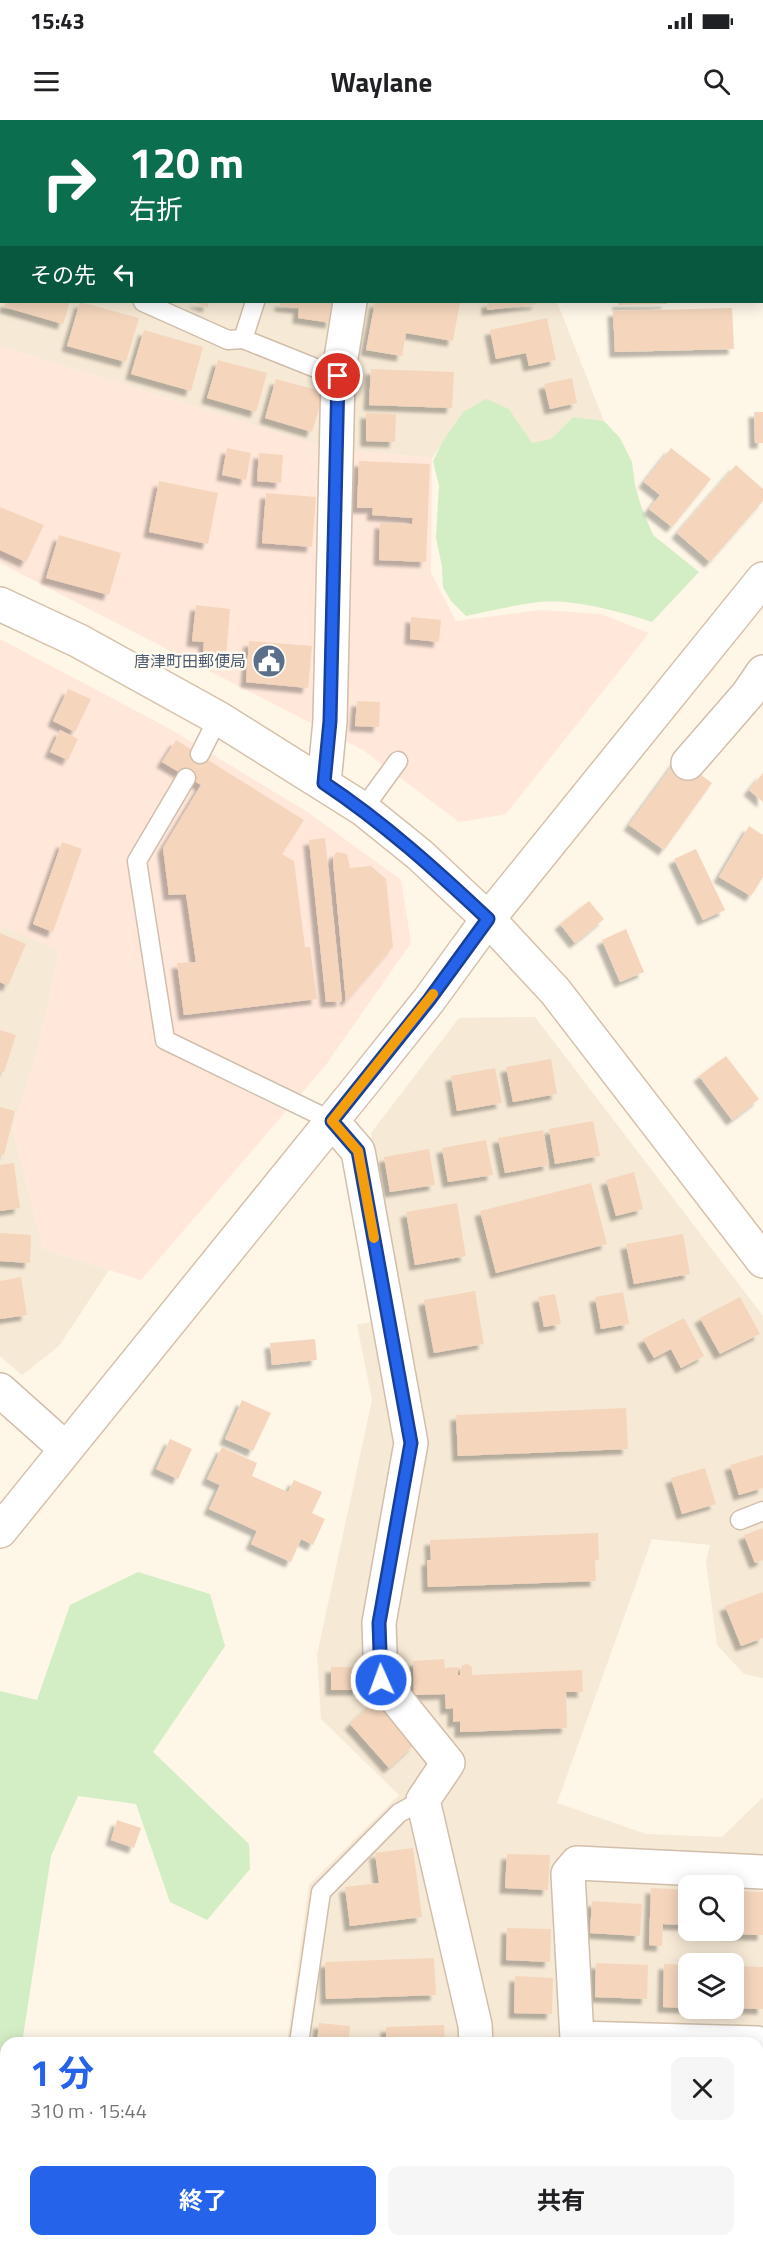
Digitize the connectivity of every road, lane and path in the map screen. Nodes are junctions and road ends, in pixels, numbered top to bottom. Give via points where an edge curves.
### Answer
1 (145, 303) edge
2 (255, 303) edge
3 (350, 303) edge
4 (243, 339) junction
5 (338, 376) junction
6 (763, 579) edge
7 (0, 604) edge
8 (763, 672) edge
9 (218, 718) junction
10 (200, 754) dead end
11 (398, 761) dead end
12 (688, 763) dead end
13 (186, 778) dead end
14 (324, 783) junction
15 (363, 809) junction
16 (488, 919) junction
17 (332, 1121) junction
18 (763, 1261) edge
19 (0, 1390) edge
20 (66, 1449) junction
21 (763, 1510) edge
22 (740, 1520) dead end
23 (0, 1531) edge
24 (423, 1800) junction
25 (763, 1872) edge
26 (300, 2037) edge
27 (476, 2037) edge
28 (577, 2037) edge

1 - 4 lane via 228,340
2 - 4 lane
3 - 5 street
4 - 5 lane
5 - 14 street via 330,721
6 - 16 street
7 - 9 street via 79,641
8 - 12 street
9 - 10 lane
9 - 14 street
11 - 15 lane
13 - 17 lane via 137,861 165,1040
14 - 15 street
15 - 16 street via 420,855
16 - 17 street
16 - 18 street via 555,991
17 - 20 street
17 - 24 street via 358,1151 411,1443 379,1623 381,1680 448,1762
19 - 20 street
20 - 23 street
21 - 22 lane
24 - 26 lane via 399,1813 321,1892
24 - 27 street
25 - 28 street via 577,1863 568,1874

